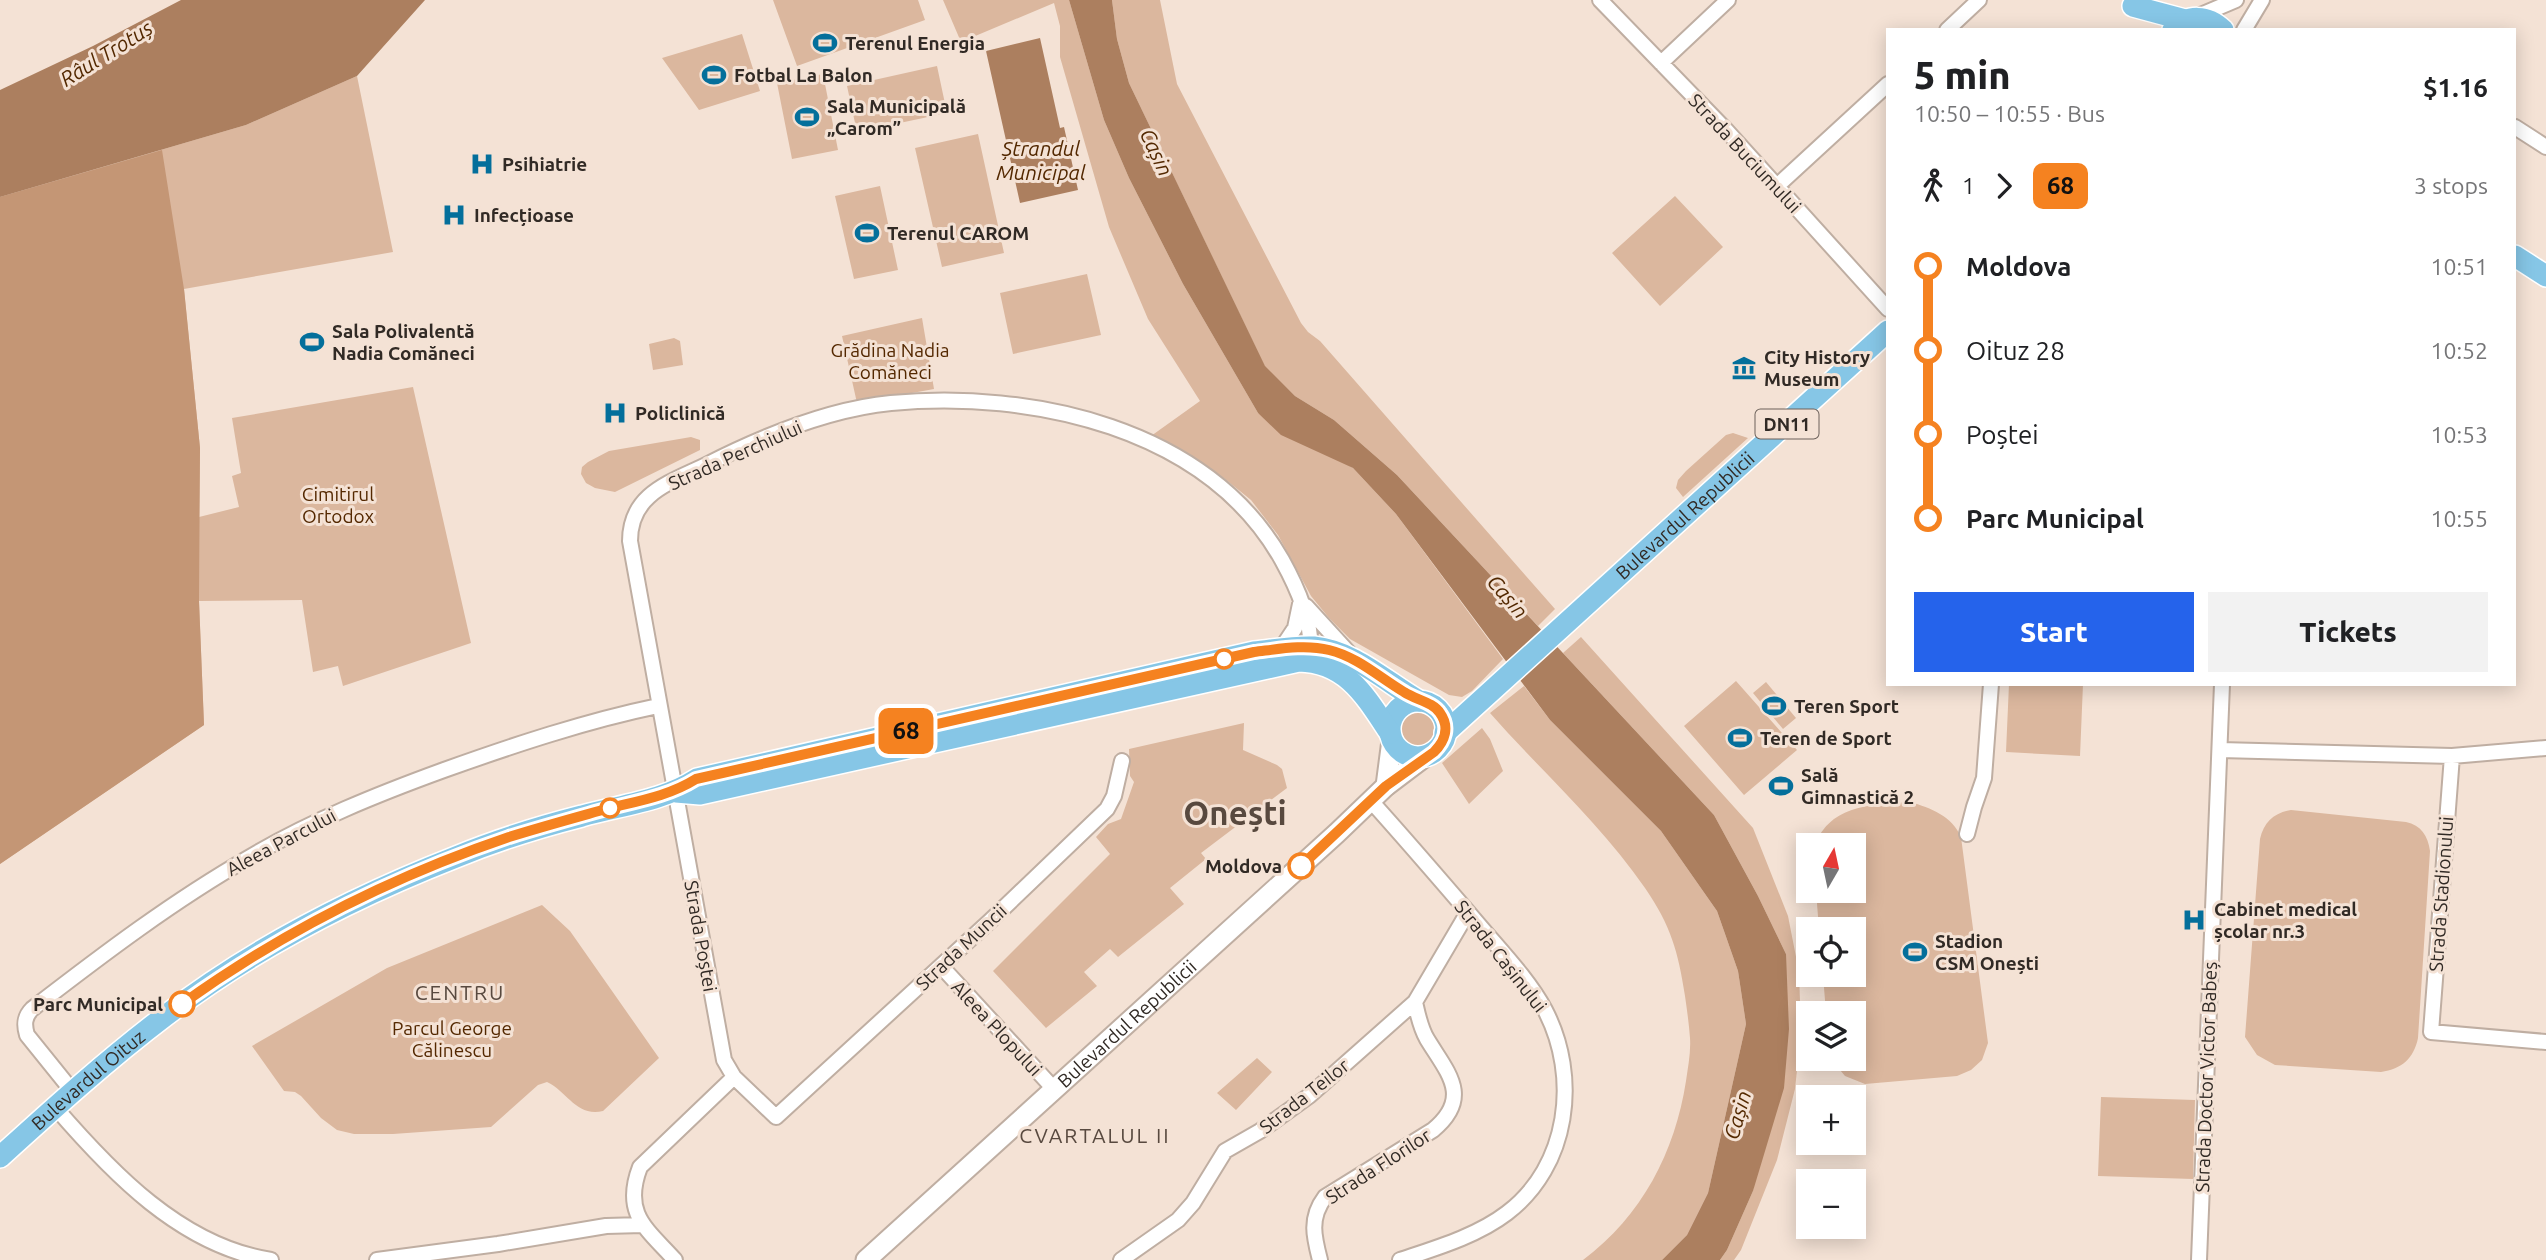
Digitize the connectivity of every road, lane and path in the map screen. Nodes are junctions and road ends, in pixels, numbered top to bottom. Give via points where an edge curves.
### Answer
1 (1600, 0) edge
2 (1728, 0) edge
3 (1979, 0) edge
4 (2236, 0) edge
5 (2262, 0) edge
6 (2128, 3) edge
7 (2184, 23) edge
8 (1949, 28) edge
9 (2148, 28) edge
10 (2221, 28) edge
11 (2245, 28) edge
12 (1661, 63) junction
13 (1886, 86) edge
14 (2516, 128) edge
15 (2546, 147) edge
16 (1777, 186) junction
17 (2516, 257) edge
18 (2546, 276) edge
19 (1886, 307) edge
20 (1886, 333) edge
21 (1300, 600) junction
22 (1281, 649) junction
23 (1311, 654) junction
24 (1256, 661) junction
25 (1359, 662) junction
26 (1991, 686) edge
27 (2222, 686) edge
28 (1483, 699) junction
29 (1426, 703) junction
30 (659, 706) junction
31 (1446, 733) junction
32 (1391, 737) junction
33 (2546, 748) edge
34 (2220, 750) junction
35 (1427, 755) junction
36 (2452, 756) junction
37 (1122, 761) dead end
38 (1386, 786) junction
39 (676, 792) junction
40 (1371, 801) junction
41 (1968, 834) dead end
42 (1468, 912) junction
43 (941, 966) junction
44 (1415, 1002) junction
45 (2546, 1042) edge
46 (734, 1077) junction
47 (1054, 1089) junction
48 (73, 1092) junction
49 (55, 1107) junction
50 (776, 1117) joint
51 (0, 1157) edge
52 (643, 1225) junction
53 (271, 1260) edge
54 (377, 1260) edge
55 (675, 1260) edge
56 (866, 1260) edge
57 (1121, 1260) edge
58 (1320, 1260) edge
59 (1400, 1260) edge
60 (2199, 1260) edge

1 - 12 street, Strada Buciumului
2 - 12 street
3 - 8 street
4 - 7 street
5 - 11 street
6 - 7 main road
6 - 9 main road
7 - 10 main road via 2213,21
12 - 16 street, Strada Buciumului
13 - 16 street
14 - 15 street
16 - 19 street, Strada Buciumului
17 - 18 main road
20 - 28 main road, Bulevardul Republicii / DN11
21 - 22 street via 1298,620
21 - 23 street, Strada Perchiului
21 - 25 street, Strada Perchiului
21 - 30 street, Strada Perchiului via 1278,552 1250,514 1205,476 1152,443 1102,425 992,402 865,407 779,432 659,488 640,504 632,519 630,541
22 - 23 main road, Bulevardul Oituz
22 - 24 main road, Bulevardul Oituz
23 - 24 main road, Bulevardul Oituz via 1285,663
23 - 25 main road, Bulevardul Oituz via 1336,652
23 - 32 main road, Bulevardul Oituz via 1349,680
24 - 39 main road, Bulevardul Oituz via 696,779
25 - 29 main road, Bulevardul Oituz
26 - 41 street via 1984,778
27 - 34 street, Strada Doctor Victor Babeș
28 - 29 main road via 1454,706
28 - 31 main road, Bulevardul Republicii / DN11
29 - 31 main road via 1444,720
29 - 32 main road via 1406,704 1395,713
30 - 39 street, Strada Perchiului
30 - 48 street, Aleea Parcului via 501,749 414,781 312,824 188,895 105,952 26,1016 27,1035
31 - 35 main road, DN11 via 1440,747
32 - 35 main road via 1407,755
32 - 38 street
33 - 36 street
34 - 36 street
34 - 60 street, Strada Doctor Victor Babeș
35 - 38 street, Bulevardul Republicii
36 - 45 street, Strada Stadionului via 2431,1032
37 - 43 street, Strada Muncii via 1107,809
38 - 40 street, Bulevardul Republicii
39 - 46 street, Strada Poștei via 724,1060
39 - 48 main road, Bulevardul Oituz via 508,838 365,896 199,992
40 - 42 street, Strada Cașinului
40 - 47 street, Bulevardul Republicii
42 - 44 street, Strada Teilor
42 - 59 street, Strada Cașinului via 1549,1017 1564,1066 1562,1122 1545,1172 1516,1206 1468,1234
43 - 47 street, Aleea Plopului
43 - 50 street, Strada Muncii
44 - 57 street, Strada Teilor via 1309,1096 1225,1152 1178,1220
44 - 58 street, Strada Florilor via 1424,1034 1451,1079 1453,1104 1433,1130 1325,1197 1314,1223
46 - 50 street, Strada Poștei
46 - 52 street via 640,1167 634,1198
47 - 56 street, Bulevardul Republicii
48 - 49 main road, Bulevardul Oituz
49 - 51 main road, Bulevardul Oituz
49 - 53 street via 97,1155 155,1205 217,1243
52 - 54 street via 590,1228
52 - 55 street

